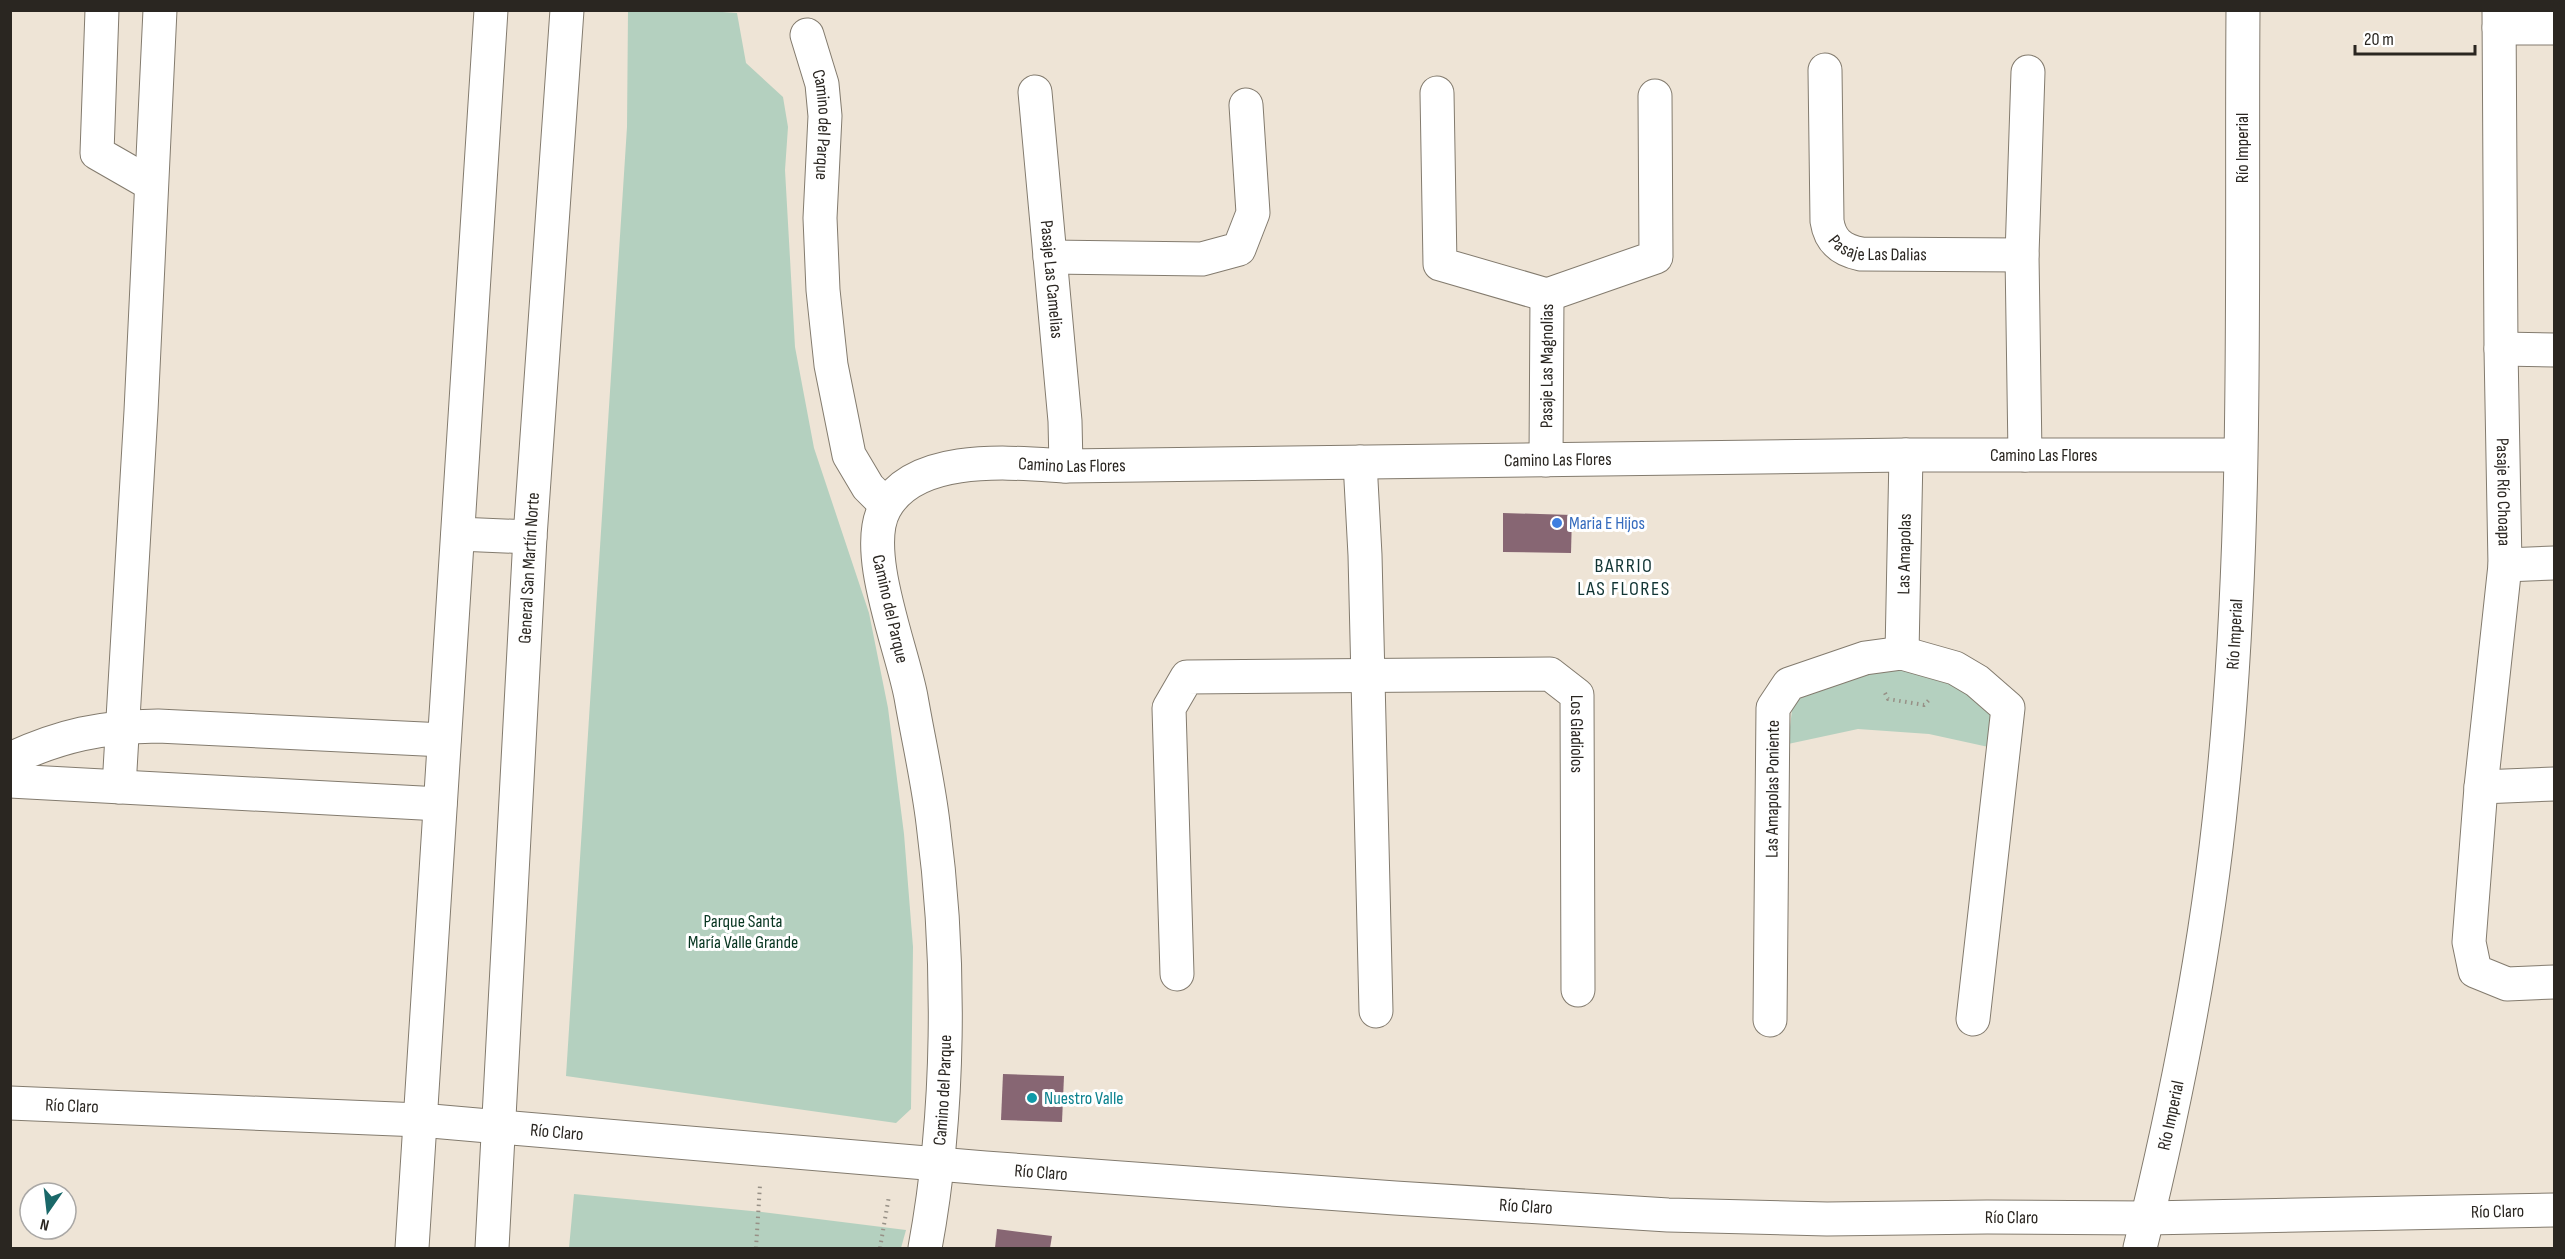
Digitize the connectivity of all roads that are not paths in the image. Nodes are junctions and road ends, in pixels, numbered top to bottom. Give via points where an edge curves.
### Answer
1 (102, 10) edge
2 (160, 10) edge
3 (491, 10) edge
4 (567, 10) edge
5 (2242, 10) edge
6 (2499, 19) edge
7 (2554, 28) edge
8 (807, 35) dead end
9 (1825, 70) dead end
10 (2028, 72) dead end
11 (1035, 92) dead end
12 (1437, 93) dead end
13 (1655, 96) dead end
14 (1246, 105) dead end
15 (151, 184) junction
16 (2022, 255) junction
17 (1050, 257) junction
18 (1547, 296) junction
19 (2501, 349) junction
20 (2554, 350) edge
21 (2025, 455) junction
22 (2240, 455) junction
23 (1906, 456) junction
24 (1546, 460) junction
25 (1360, 462) junction
26 (1066, 466) junction
27 (886, 505) junction
28 (458, 534) junction
29 (530, 537) junction
30 (2554, 563) edge
31 (2505, 565) junction
32 (1902, 653) junction
33 (1368, 675) junction
34 (122, 727) junction
35 (444, 740) junction
36 (10, 759) edge
37 (10, 781) edge
38 (2554, 784) edge
39 (119, 786) junction
40 (2481, 787) junction
41 (440, 804) junction
42 (1177, 974) dead end
43 (2554, 982) edge
44 (1578, 990) dead end
45 (1376, 1011) dead end
46 (1973, 1019) dead end
47 (1770, 1020) dead end
48 (10, 1103) edge
49 (420, 1120) junction
50 (500, 1127) junction
51 (937, 1163) junction
52 (2554, 1210) edge
53 (2144, 1233) edge
54 (412, 1248) edge
55 (492, 1248) edge
56 (925, 1248) edge

1 - 15 street via 98,153
2 - 15 street
3 - 28 street
4 - 29 street, General San Martín Norte
5 - 22 street, Río Imperial
6 - 7 street
6 - 19 street, Pasaje Río Choapa
8 - 27 street, Camino del Parque via 822,84 825,116 820,218 831,365 849,455 868,487
9 - 16 street, Pasaje Las Dalias via 1827,221 1839,246 1861,254
10 - 16 street
11 - 17 street, Pasaje Las Camelias
12 - 18 street via 1440,264
13 - 18 street, Pasaje Las Magnolias via 1656,257
14 - 17 street via 1253,213 1239,249 1202,259
15 - 34 street
16 - 21 street
17 - 26 street, Pasaje Las Camelias
18 - 24 street, Pasaje Las Magnolias
19 - 20 street
19 - 31 street, Pasaje Río Choapa
21 - 22 street, Camino Las Flores
21 - 23 street, Camino Las Flores
22 - 53 street, Río Imperial via 2222,793 2191,1020
23 - 24 street, Camino Las Flores
23 - 32 street, Las Amapolas
24 - 25 street, Camino Las Flores
25 - 26 street, Camino Las Flores
25 - 33 street
26 - 27 street, Camino Las Flores via 999,462 949,468 903,488
27 - 51 street, Camino del Parque via 877,529 876,547 913,711 933,822 940,902 944,982
28 - 29 street
28 - 35 street
29 - 50 street, General San Martín Norte
30 - 31 street
31 - 40 street, Pasaje Río Choapa
32 - 46 street, Las Amapolas Poniente via 1955,668 2008,708
32 - 47 street, Las Amapolas Poniente via 1865,658 1788,684 1773,708
33 - 42 street, Los Gladiolos via 1187,677 1169,708
33 - 44 street, Los Gladiolos via 1550,674 1578,696
33 - 45 street
34 - 35 street
34 - 36 street via 81,732
34 - 39 street
35 - 41 street
37 - 39 street
38 - 40 street
39 - 41 street
40 - 43 street, Pasaje Río Choapa via 2469,942 2475,971 2507,984
41 - 49 street
48 - 49 street, Río Claro
49 - 50 street
49 - 54 street
50 - 51 street, Río Claro
50 - 55 street, General San Martín Norte
51 - 53 street, Río Claro via 1668,1215 1827,1219 1987,1217
51 - 56 street, Camino del Parque
52 - 53 street, Río Claro

